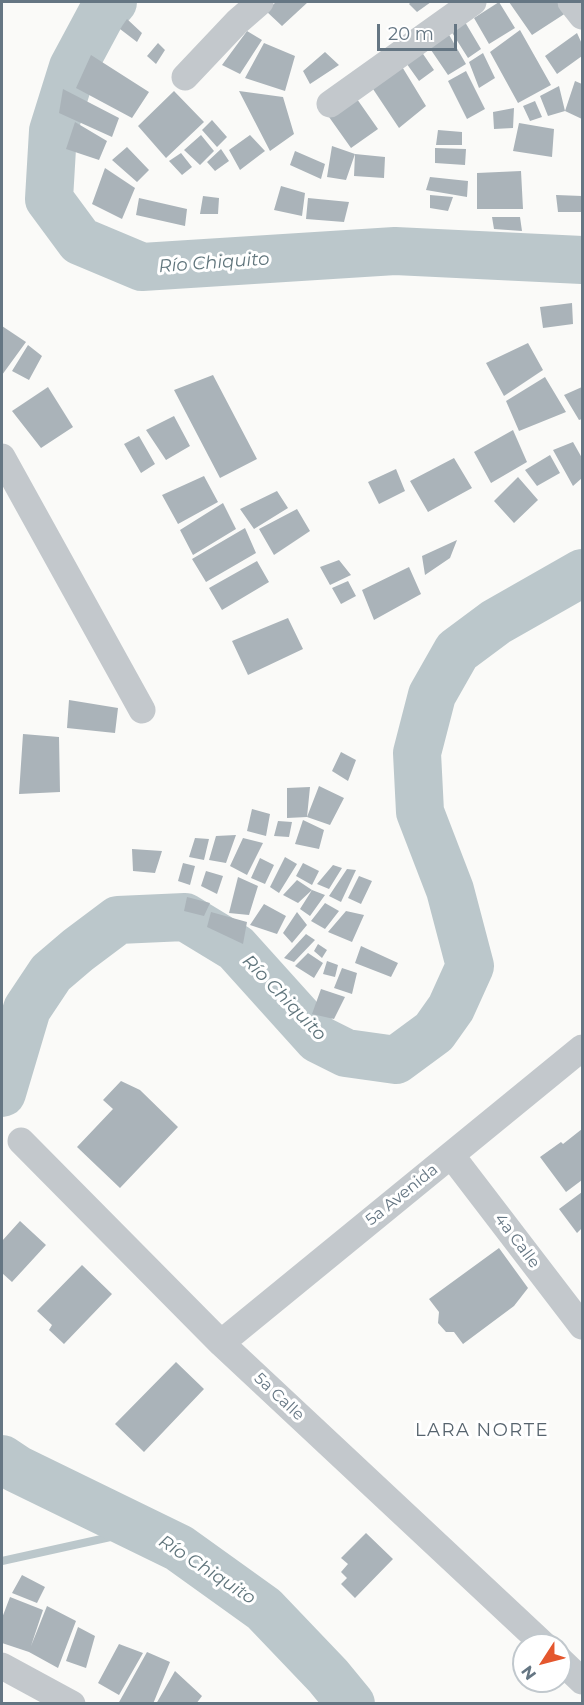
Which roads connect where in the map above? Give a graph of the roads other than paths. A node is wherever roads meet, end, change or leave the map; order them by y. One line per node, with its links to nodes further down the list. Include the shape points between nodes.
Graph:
1 (260, 2): 5 (street)
2 (473, 2): 6 (street)
3 (571, 2): 4 (street)
4 (582, 16)
5 (185, 77)
6 (330, 104)
7 (2, 457): 8 (street)
8 (142, 710)
9 (582, 1048): 11 (street, 5a Avenida)
10 (21, 1141): 13 (street, 5a Calle)
11 (451, 1155): 12 (street, 4a Calle); 13 (street, 5a Avenida)
12 (582, 1326)
13 (221, 1343): 14 (street, 5a Calle)
14 (531, 1633)
15 (2, 1666): 16 (street)
16 (72, 1704)

